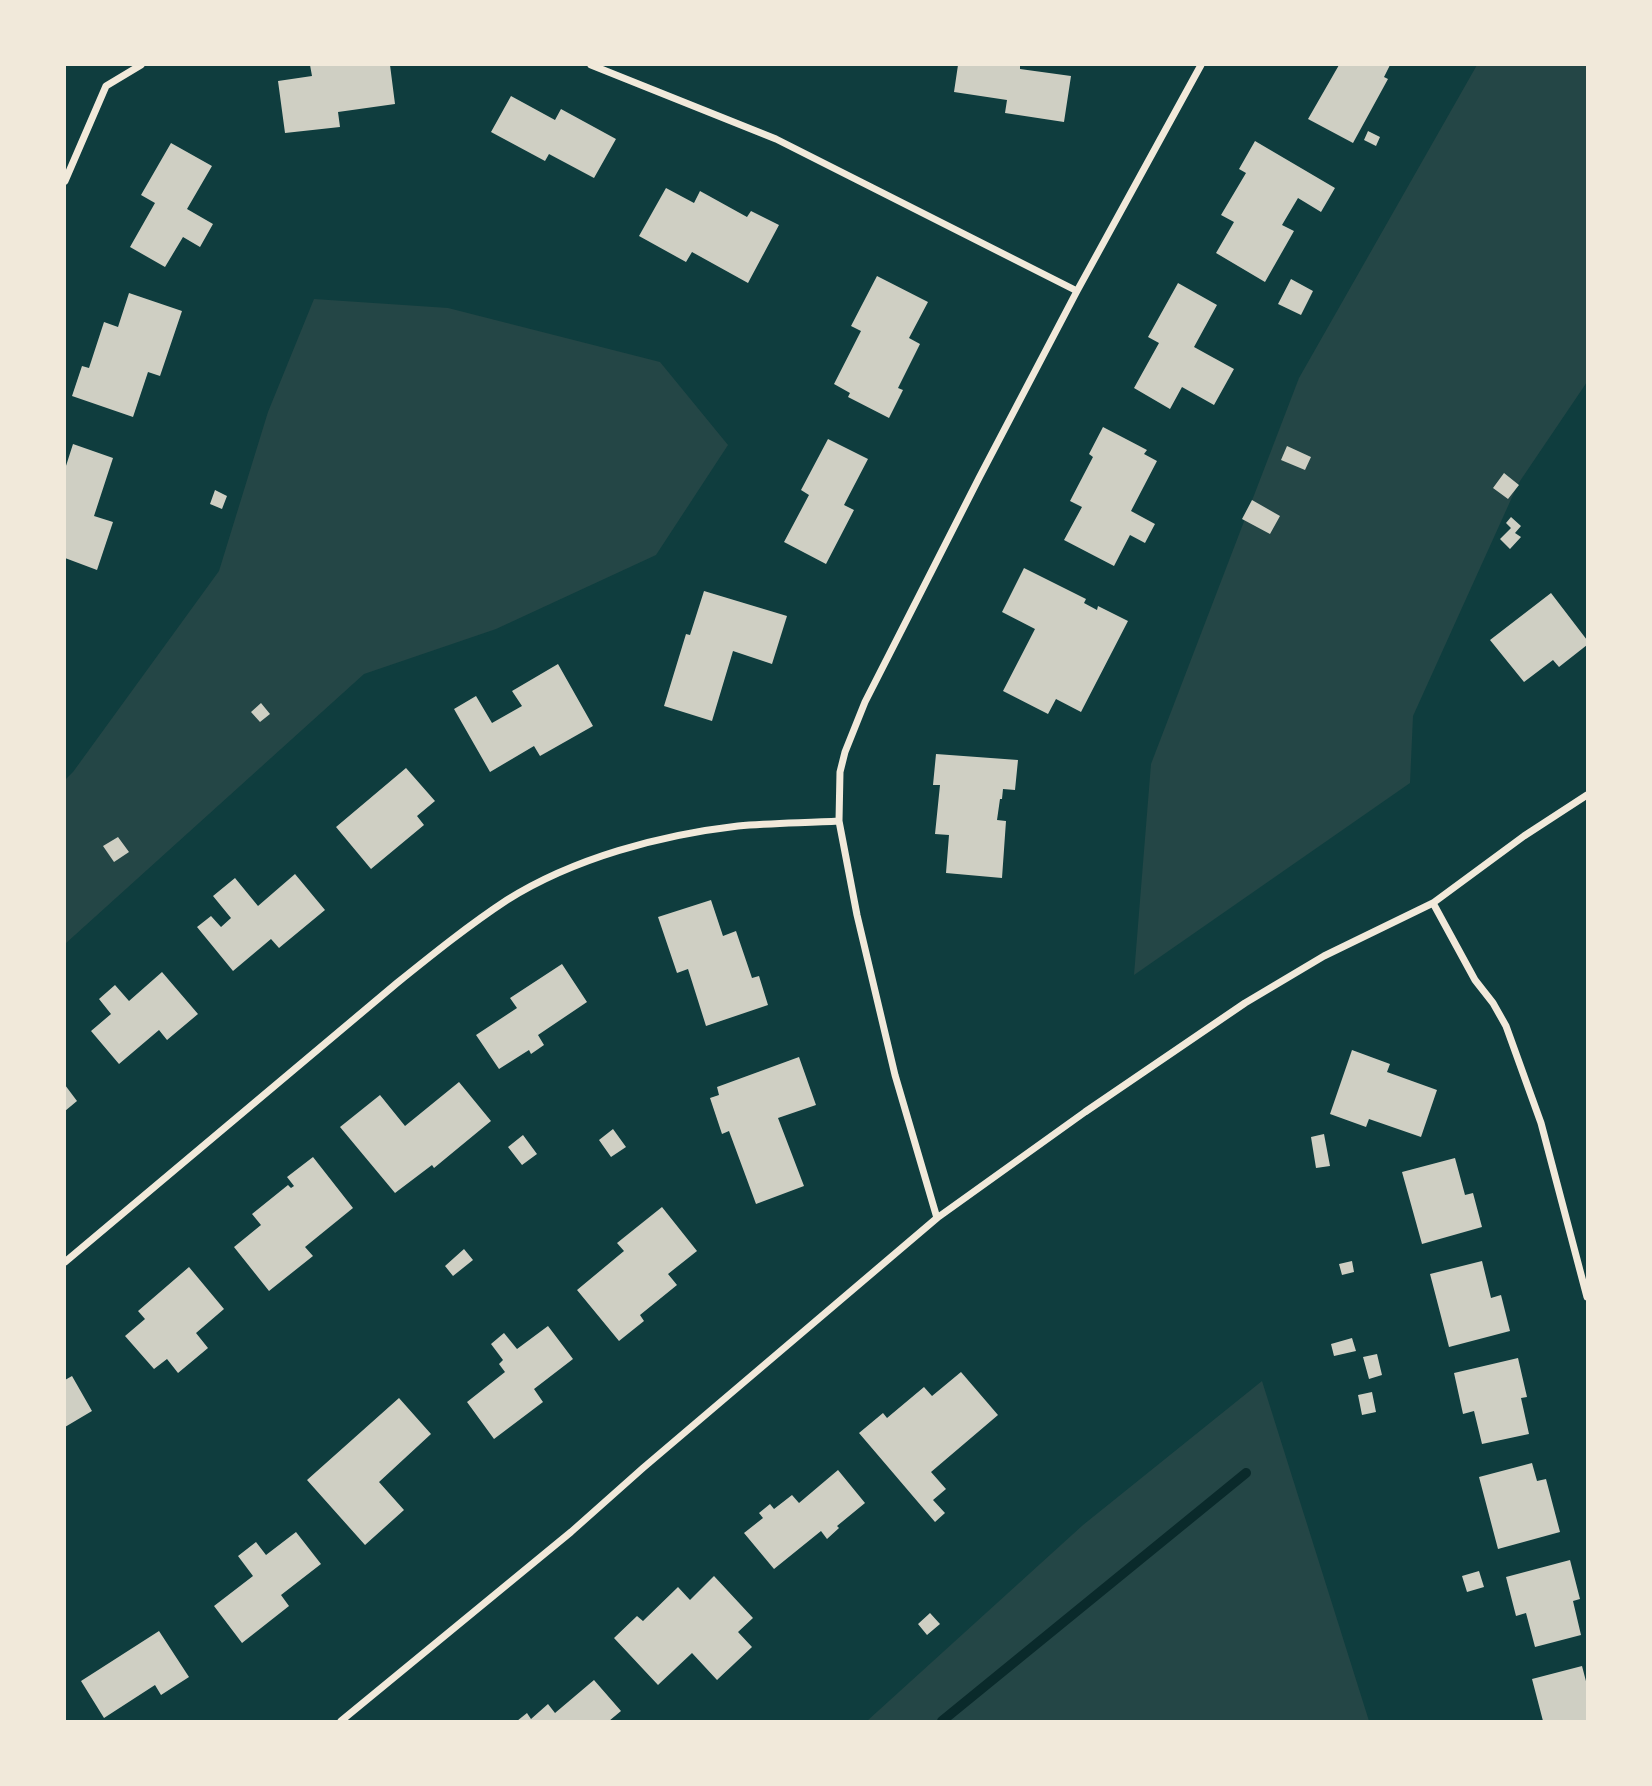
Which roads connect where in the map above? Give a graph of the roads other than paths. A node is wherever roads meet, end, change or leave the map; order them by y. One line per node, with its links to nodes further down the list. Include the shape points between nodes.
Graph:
1 (141, 65): 4 (street, via 106,86)
2 (591, 65): 5 (street, via 776,139)
3 (1201, 65): 5 (street)
4 (65, 181)
5 (1077, 291): 7 (street, via 865,702 840,772)
6 (1587, 795): 8 (street)
7 (839, 821): 9 (street, via 895,1075); 10 (street, via 740,826 669,838 588,862 509,900 407,974)
8 (1433, 903): 9 (street, via 1324,957 1245,1003); 11 (street, via 1506,1026 1541,1124)
9 (937, 1218): 12 (street, via 571,1532)
10 (65, 1262)
11 (1587, 1297)
12 (341, 1721)

